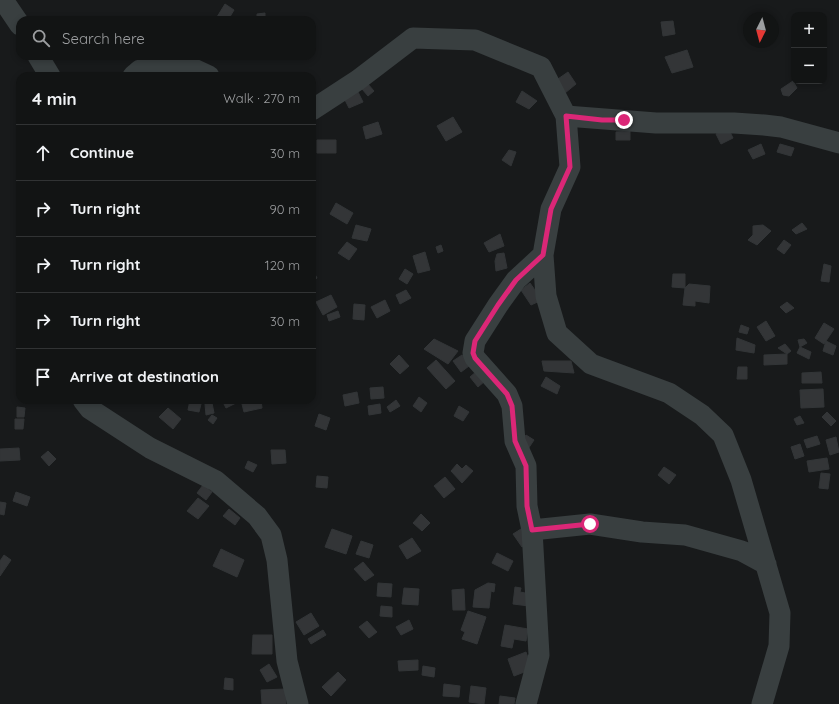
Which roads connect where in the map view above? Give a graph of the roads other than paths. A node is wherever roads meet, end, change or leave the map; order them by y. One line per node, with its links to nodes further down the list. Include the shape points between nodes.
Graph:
1 (3, 0): 2 (street)
2 (16, 19)
3 (40, 60): 4 (street)
4 (48, 72)
5 (138, 72): 6 (street, via 181,63)
6 (200, 72)
7 (316, 107): 8 (street, via 358,80 413,38 475,40 541,67)
8 (566, 116): 9 (street, via 656,123 764,125 781,127); 10 (street, via 570,167 551,209)
9 (839, 143)
10 (543, 255): 12 (street, via 516,280 498,305 475,341 473,353 507,394 512,406 515,441 526,466 527,506); 13 (street, via 546,296 557,333 590,364 669,393 702,415 723,435 741,480)
11 (86, 404): 14 (street, via 150,448 216,481 257,516 271,535 287,661)
12 (532, 530): 13 (street, via 590,524 685,535 742,552); 15 (street, via 539,655)
13 (766, 564): 16 (street, via 780,613 779,646)
14 (298, 704)
15 (526, 704)
16 (762, 704)

